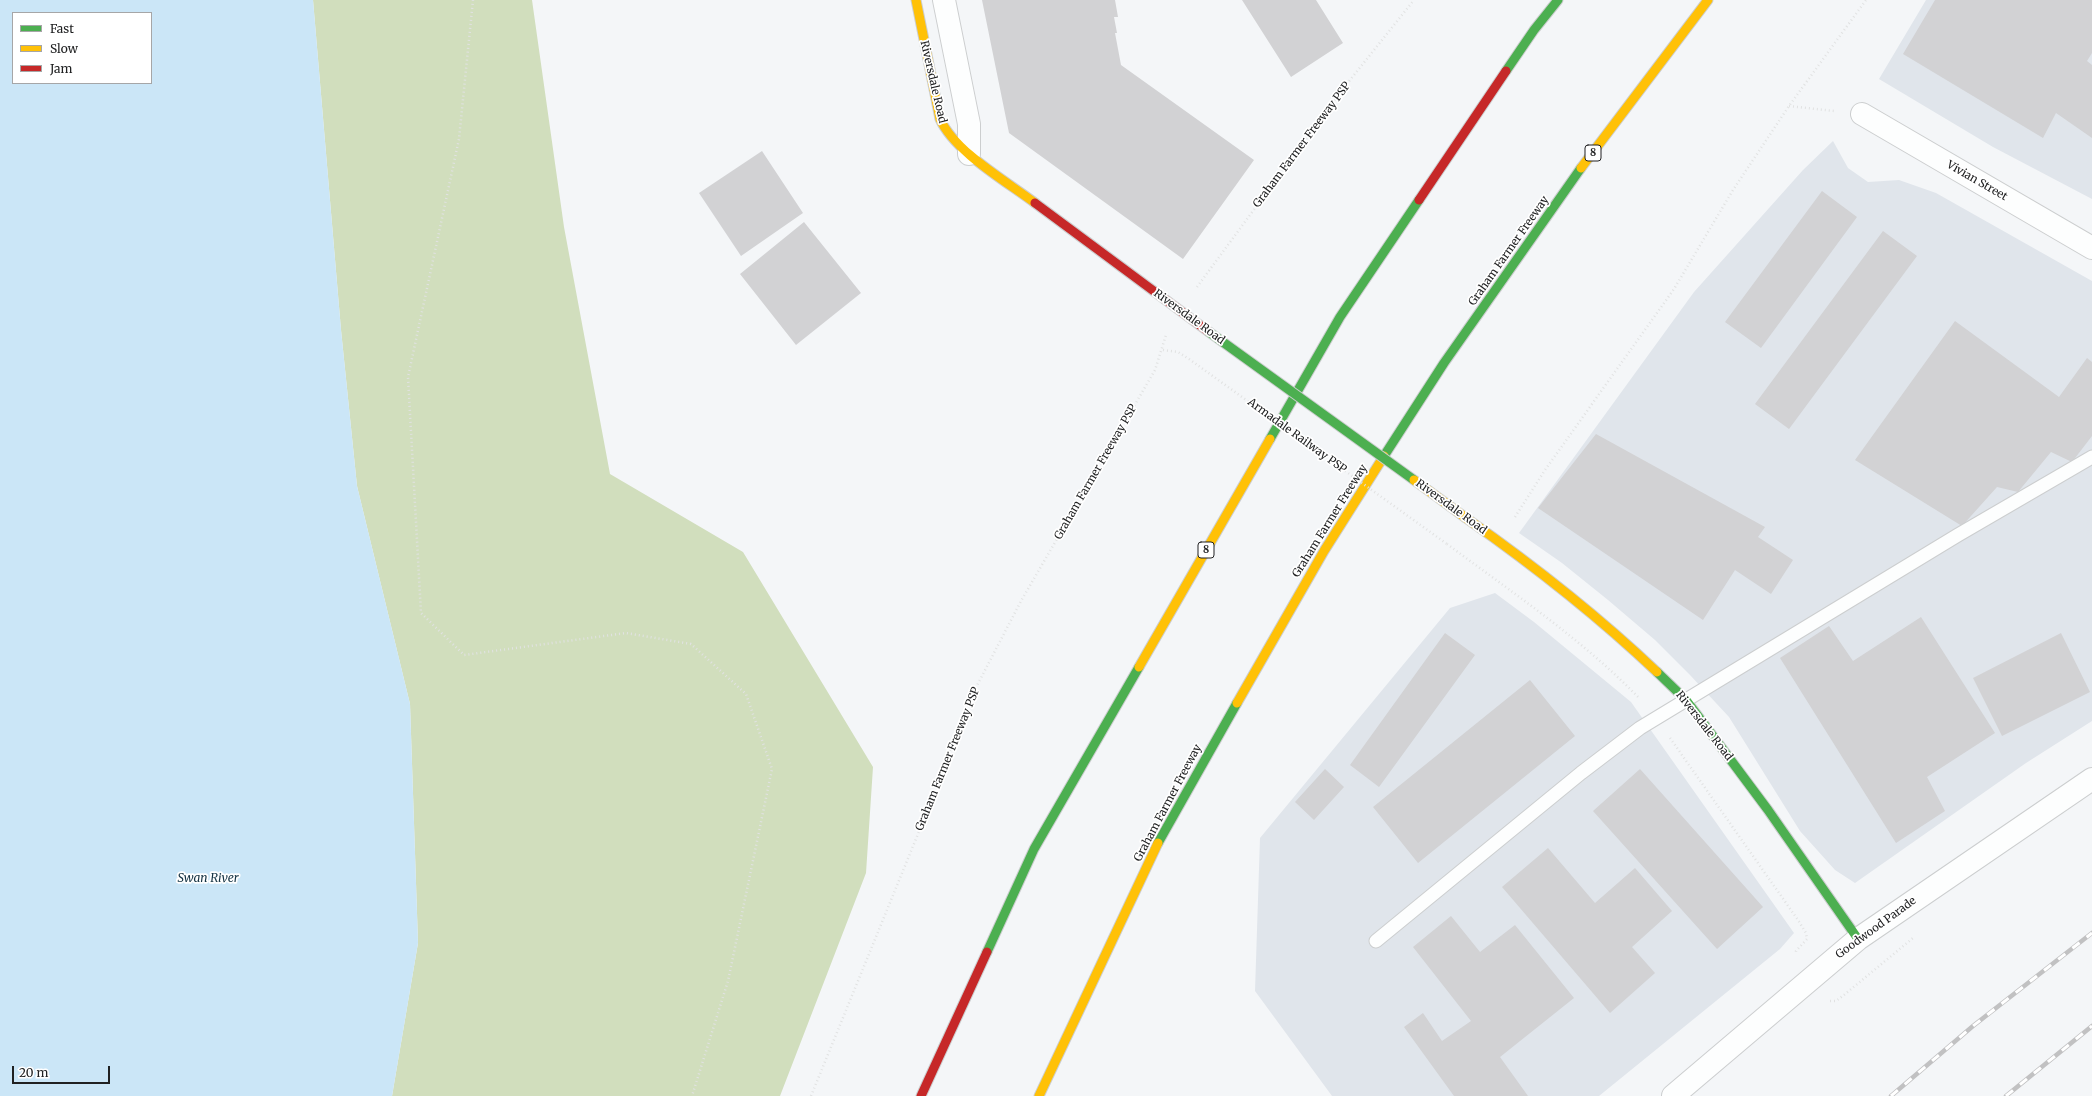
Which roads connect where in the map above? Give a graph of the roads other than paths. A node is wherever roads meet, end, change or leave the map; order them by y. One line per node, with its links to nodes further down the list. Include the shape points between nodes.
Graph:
1 (916, 0): 8 (main road, Riversdale Road, via 940,119 946,132)
2 (944, 0): 8 (street, via 968,124)
3 (1545, 0): 6 (main road)
4 (1558, 0): 6 (main road, 8)
5 (1708, 0): 16 (main road, Graham Farmer Freeway / 8, via 1583,166 1444,363 1324,551 1161,836)
6 (1534, 30): 15 (main road, 8, via 1340,317 1034,849)
7 (1862, 114): 9 (street, Vivian Street)
8 (969, 154): 11 (main road, Riversdale Road, bridge, via 1498,541 1620,637)
9 (2092, 248)
10 (2092, 457): 11 (lane)
11 (1686, 700): 13 (main road, Riversdale Road, via 1768,810); 14 (lane, via 1640,728 1581,773)
12 (2092, 778): 13 (street, Goodwood Parade)
13 (1858, 939): 17 (street, Goodwood Parade)
14 (1376, 942)
15 (921, 1096)
16 (1039, 1096)
17 (1673, 1096)

